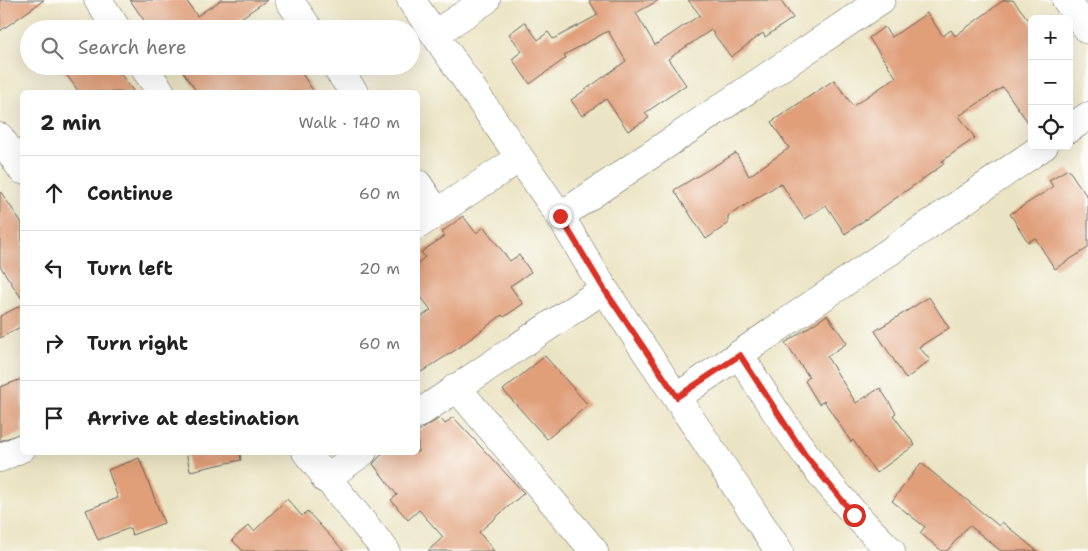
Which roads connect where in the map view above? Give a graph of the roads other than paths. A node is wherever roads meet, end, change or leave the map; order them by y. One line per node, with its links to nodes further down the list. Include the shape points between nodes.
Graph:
1 (98, 0): 7 (street)
2 (289, 0): 8 (street)
3 (411, 0): 10 (street)
4 (486, 0): 10 (street)
5 (880, 0): 22 (street)
6 (1066, 0): 9 (street)
7 (111, 20)
8 (303, 20)
9 (1088, 30)
10 (435, 34): 19 (street)
11 (149, 75): 13 (street)
12 (342, 75): 14 (street)
13 (160, 90)
14 (353, 90)
15 (1088, 116): 16 (street)
16 (1073, 126)
17 (0, 137): 20 (street)
18 (1038, 150): 25 (street)
19 (520, 158): 22 (street); 23 (street)
20 (20, 167)
21 (420, 192): 23 (street)
22 (560, 216): 24 (street)
23 (427, 218)
24 (604, 289): 26 (street); 27 (street)
25 (740, 355): 27 (street); 37 (street, via 805,455 854,515)
26 (456, 387): 28 (street); 35 (street)
27 (677, 397): 36 (street)
28 (420, 413)
29 (20, 449): 32 (street)
30 (308, 455): 33 (street)
31 (359, 455): 33 (street)
32 (0, 458)
33 (325, 479): 34 (street)
34 (386, 551)
35 (594, 551)
36 (780, 551)
37 (891, 551)

